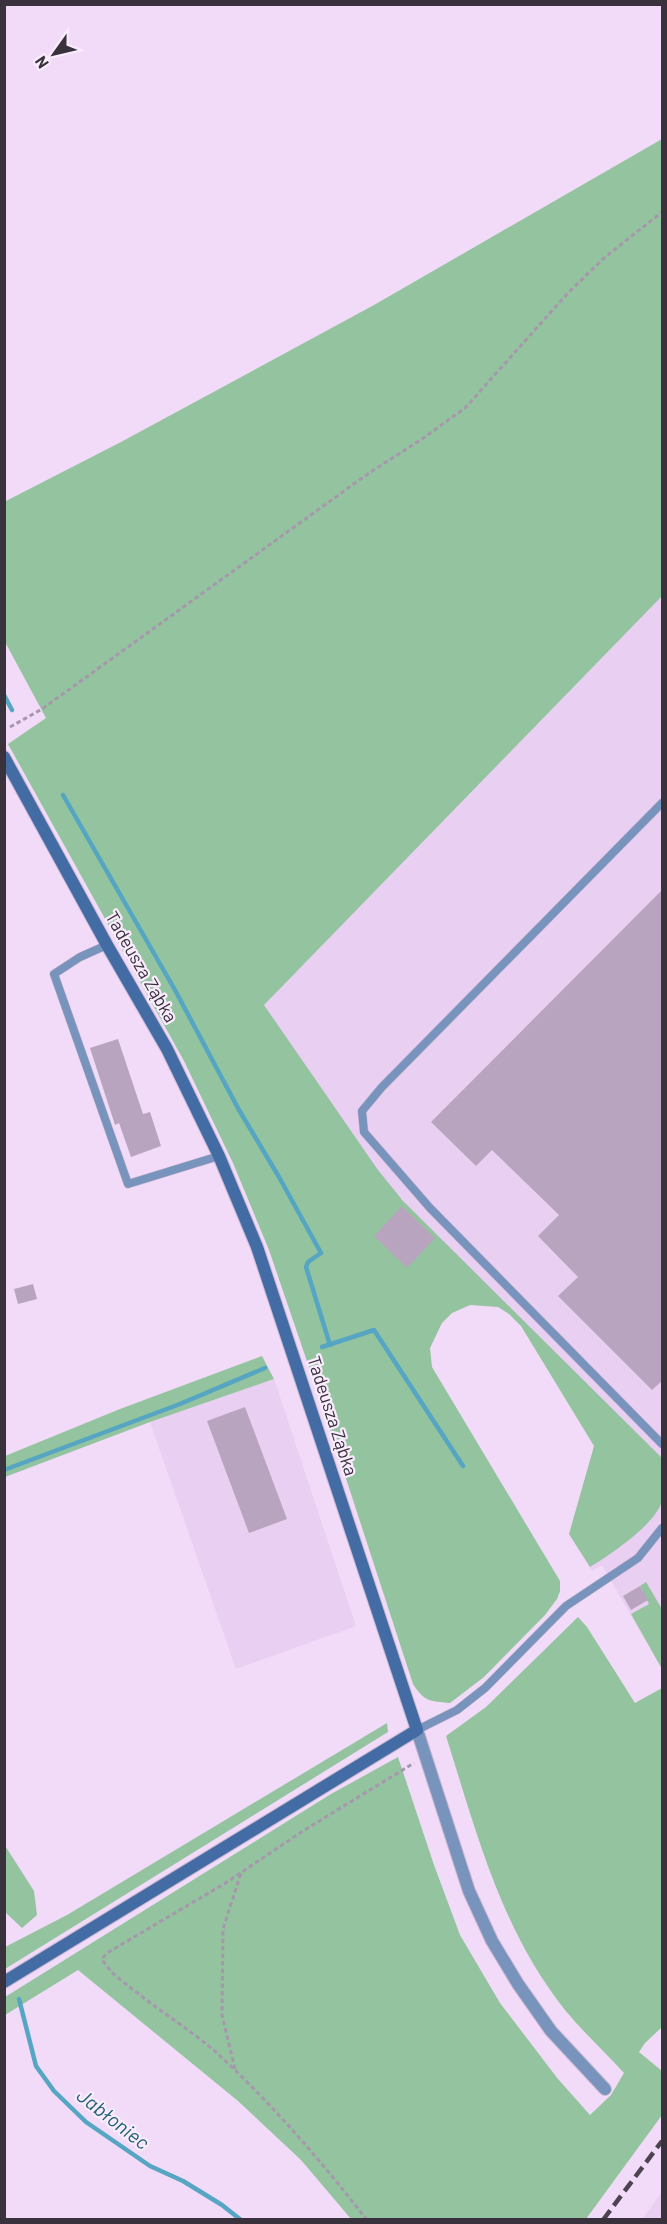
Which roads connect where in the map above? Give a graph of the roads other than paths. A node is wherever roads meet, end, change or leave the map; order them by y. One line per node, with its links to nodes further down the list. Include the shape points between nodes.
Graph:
1 (4, 757): 3 (street, Tadeusza Ząbka)
2 (663, 802): 5 (lane, via 362,1111 364,1132 430,1208)
3 (107, 945): 4 (street, Tadeusza Ząbka, via 167,1049); 4 (lane, via 54,974 128,1184)
4 (219, 1156): 7 (street, Tadeusza Ząbka, via 257,1247)
5 (663, 1444)
6 (663, 1528): 7 (lane, via 638,1558 566,1606 485,1688 457,1710)
7 (417, 1730): 8 (street); 9 (street, Tadeusza Ząbka, via 470,1891 492,1941 551,2031)
8 (4, 1982)
9 (605, 2089)

